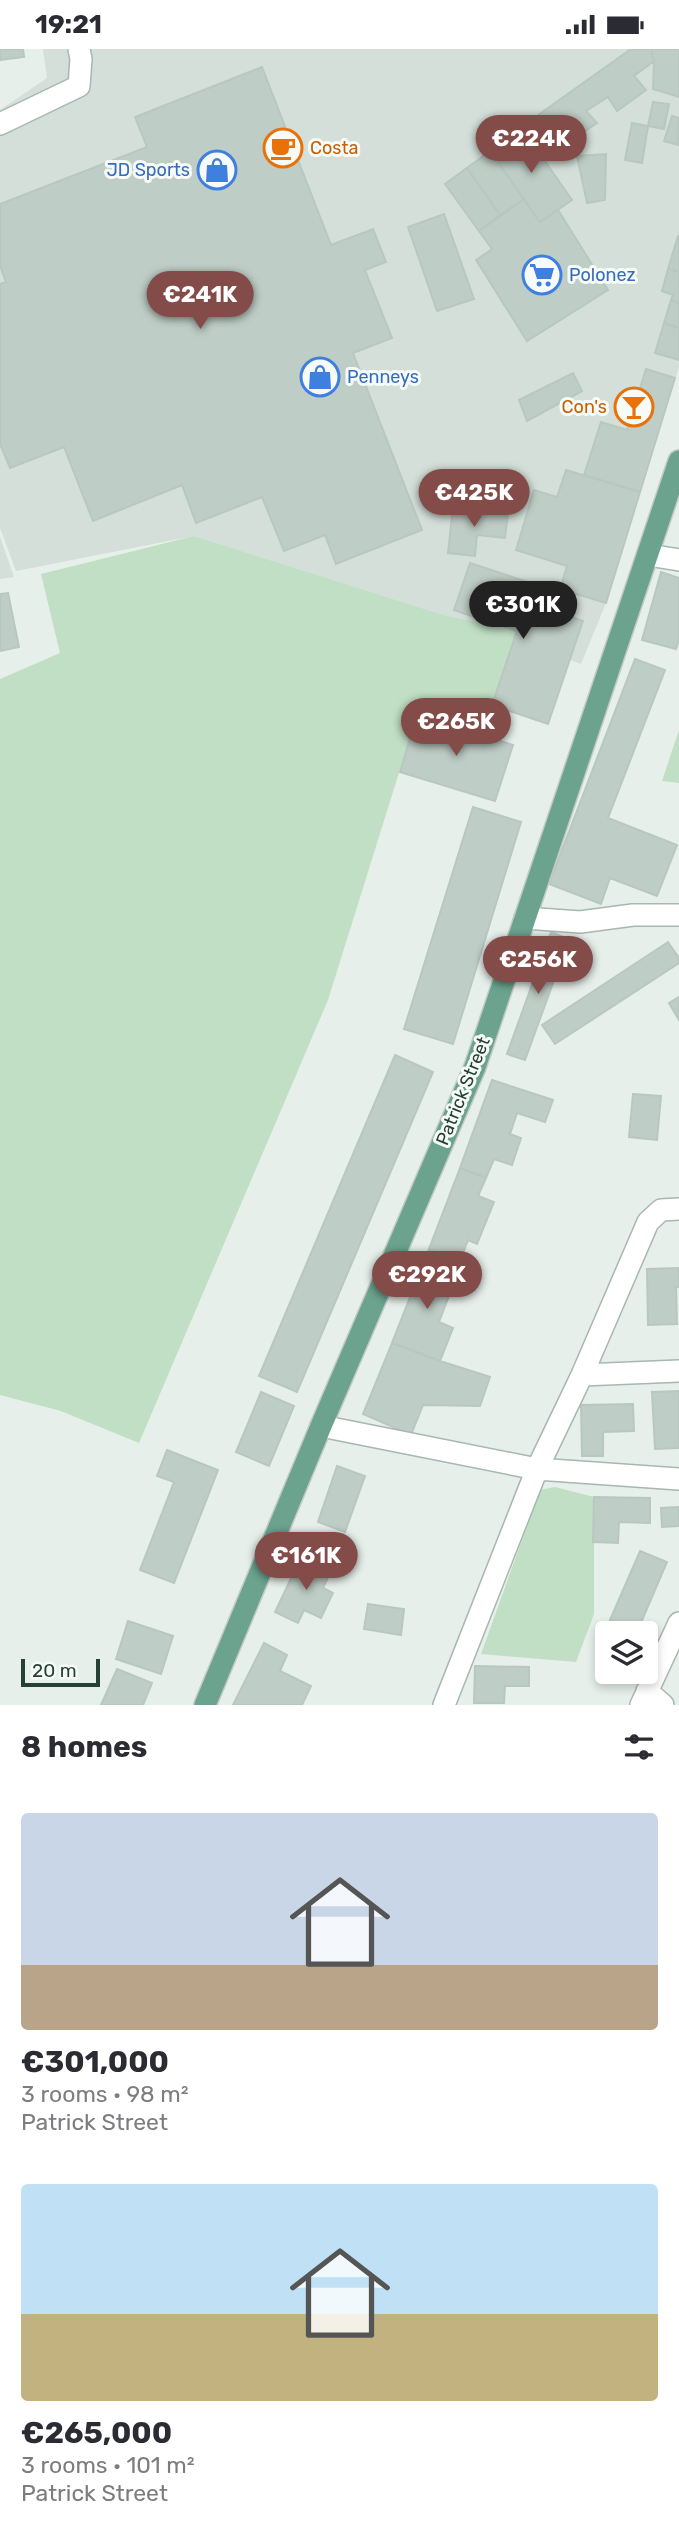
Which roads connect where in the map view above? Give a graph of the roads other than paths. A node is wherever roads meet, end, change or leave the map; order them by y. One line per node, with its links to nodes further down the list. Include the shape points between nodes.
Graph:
1 (79, 49): 2 (street, via 79,86)
2 (0, 124)
3 (679, 461): 4 (main road, Patrick Street)
4 (648, 555): 5 (street); 7 (main road, Patrick Street)
5 (679, 560)
6 (679, 915): 7 (street, via 580,922)
7 (525, 918): 11 (main road, Patrick Street, via 475,1067)
8 (679, 1209): 10 (street, via 662,1210 648,1223)
9 (679, 1371): 10 (street)
10 (582, 1375): 12 (street)
11 (321, 1426): 12 (street); 16 (main road, Patrick Street)
12 (537, 1469): 13 (street); 17 (street)
13 (679, 1479)
14 (679, 1623): 15 (street)
15 (650, 1700)
16 (205, 1705)
17 (444, 1705)

